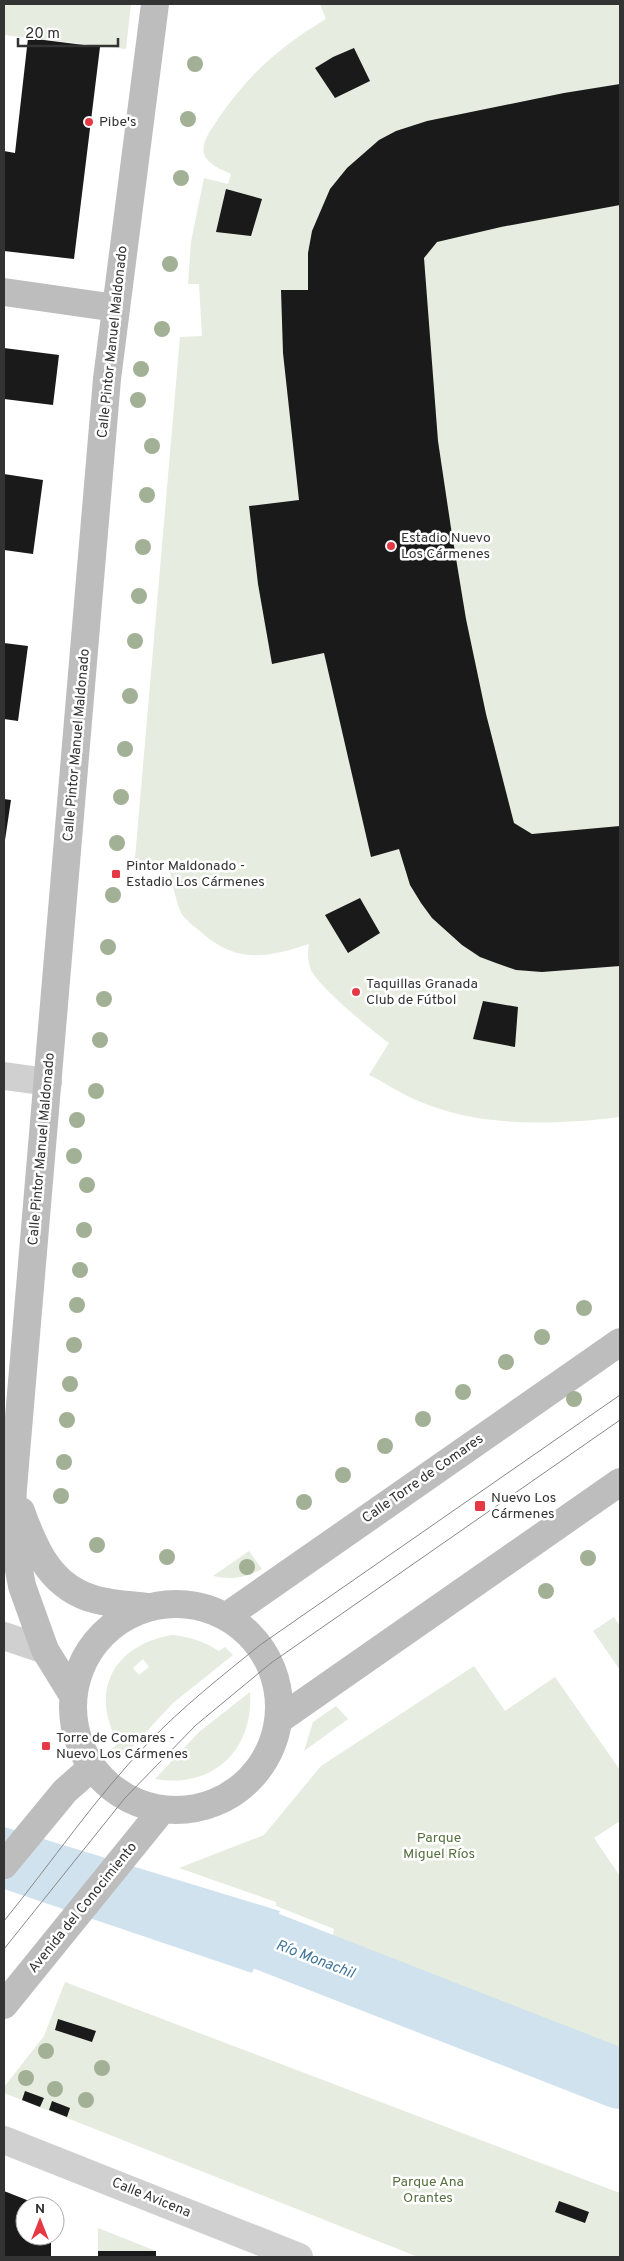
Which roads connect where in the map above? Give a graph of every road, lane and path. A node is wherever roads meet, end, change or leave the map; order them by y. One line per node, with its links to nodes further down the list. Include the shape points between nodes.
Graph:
1 (155, 4): 3 (main road, Calle Pintor Manuel Maldonado)
2 (4, 292): 3 (main road)
3 (116, 308): 5 (main road, Calle Pintor Manuel Maldonado)
4 (4, 1076): 5 (street)
5 (48, 1082): 8 (main road, Calle Pintor Manuel Maldonado)
6 (620, 1342): 10 (main road, Calle Torre de Comares)
7 (620, 1482): 14 (main road)
8 (13, 1488): 9 (main road, Calle Pintor Manuel Maldonado, via 33,1544 48,1570 71,1589 96,1600); 12 (main road, Calle Pintor Manuel Maldonado, via 11,1527 16,1556 22,1586)
9 (147, 1607): 10 (main road, via 188,1603); 13 (main road, via 111,1626 85,1656)
10 (227, 1616): 14 (main road, via 250,1634 271,1663 279,1690)
11 (4, 1636): 12 (street)
12 (45, 1650): 13 (main road, Calle Pintor Manuel Maldonado)
13 (72, 1694): 15 (main road, via 75,1733)
14 (280, 1719): 16 (main road, via 267,1758 240,1790 216,1803 189,1810)
15 (91, 1768): 16 (main road, via 125,1798); 17 (main road, via 65,1792)
16 (162, 1810): 18 (main road, Avenida del Conocimiento)
17 (4, 1865)
18 (4, 2005)
19 (4, 2140): 20 (street, Calle Avicena)
20 (299, 2257)

